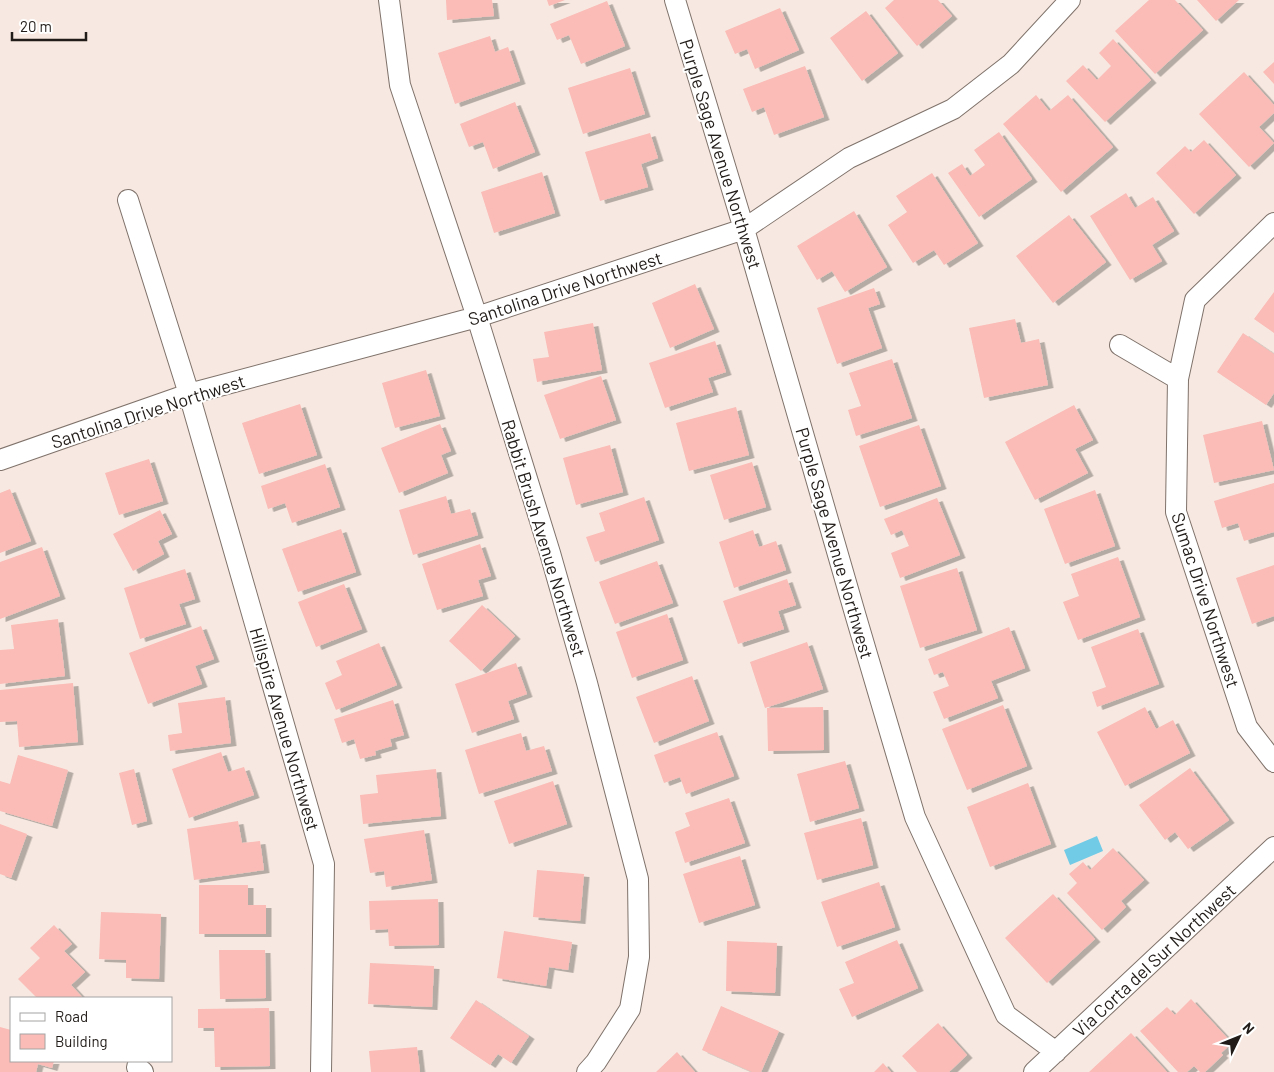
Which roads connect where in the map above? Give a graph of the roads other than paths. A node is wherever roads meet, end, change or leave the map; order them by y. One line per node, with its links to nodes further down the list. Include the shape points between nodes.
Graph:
1 (389, 0): 7 (street, Rabbit Brush Avenue Northwest, via 400,85)
2 (675, 0): 6 (street, Purple Sage Avenue Northwest)
3 (1070, 0): 6 (street, Santolina Drive Northwest, via 1010,64 953,108 849,158)
4 (128, 200): 10 (street, Hillspire Avenue Northwest)
5 (1274, 223): 9 (street, Sumac Drive Northwest, via 1195,300)
6 (744, 228): 7 (street, Santolina Drive Northwest); 14 (street, Purple Sage Avenue Northwest, via 916,818 1006,1015)
7 (477, 317): 10 (street, Santolina Drive Northwest); 16 (street, Rabbit Brush Avenue Northwest, via 582,664 638,879 639,957 630,1009)
8 (1120, 345): 9 (street)
9 (1178, 379): 12 (street, Sumac Drive Northwest, via 1176,512 1246,727)
10 (189, 394): 11 (street, Santolina Drive Northwest); 15 (street, Hillspire Avenue Northwest, via 324,864)
11 (0, 460)
12 (1274, 762)
13 (1274, 847): 14 (street, Via Corta del Sur Northwest)
14 (1056, 1052): 17 (street, Via Corta del Sur Northwest)
15 (321, 1072)
16 (587, 1072)
17 (1034, 1072)

